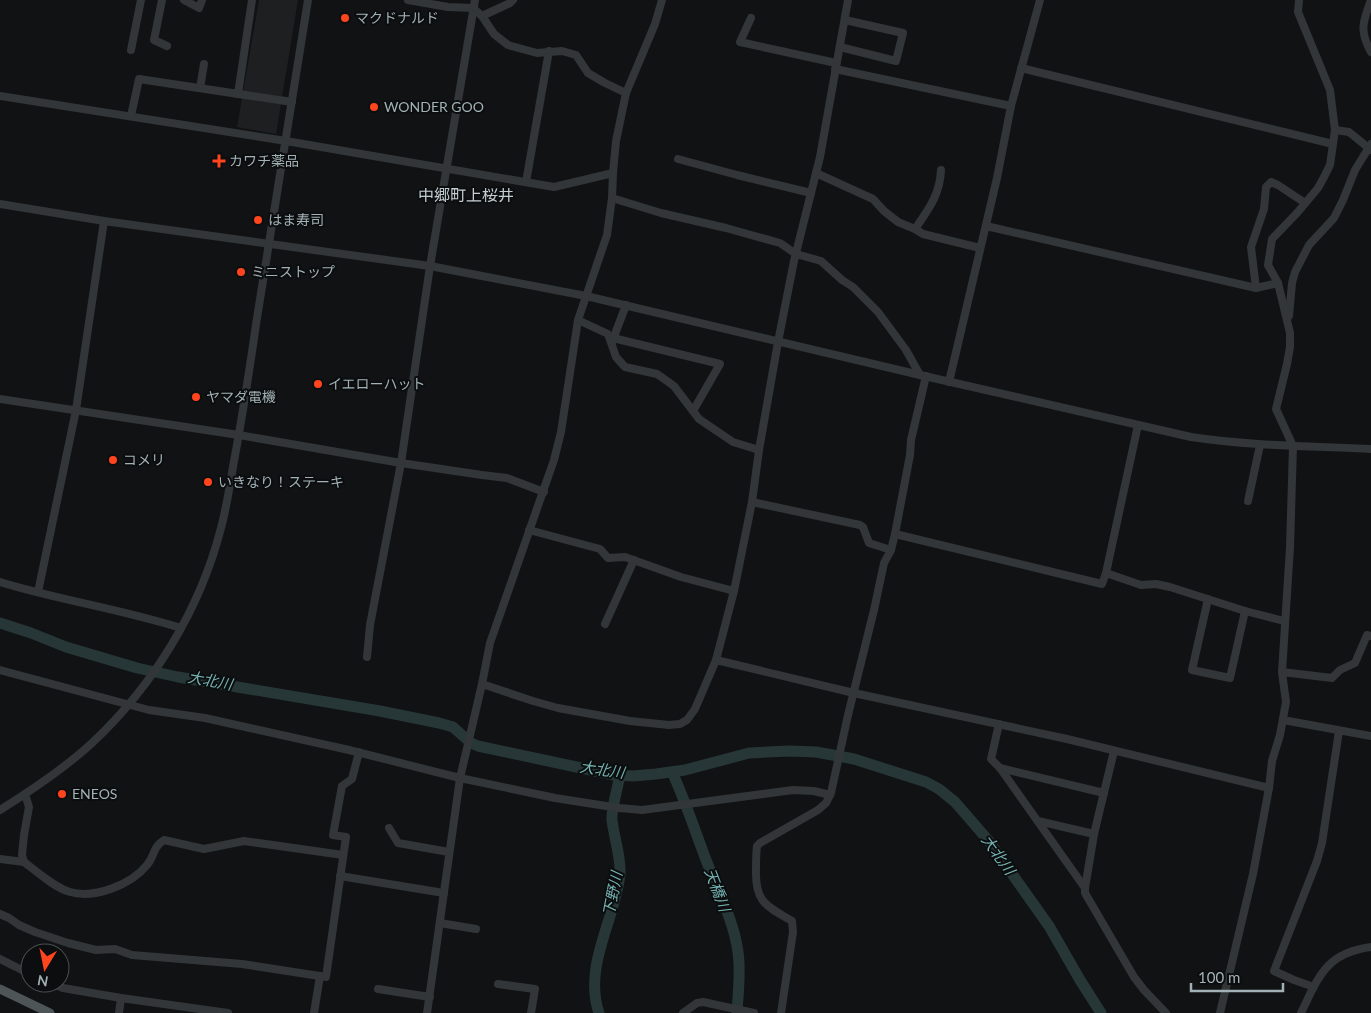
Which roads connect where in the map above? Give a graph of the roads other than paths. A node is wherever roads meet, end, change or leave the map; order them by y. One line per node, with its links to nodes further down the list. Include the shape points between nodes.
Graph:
1 (141, 0): 20 (street)
2 (162, 0): 18 (street, via 154,40)
3 (184, 0): 4 (street, via 199,8)
4 (202, 0)
5 (252, 0): 28 (street)
6 (308, 0): 30 (street)
7 (408, 0): 14 (street, via 448,7)
8 (513, 0): 15 (street)
9 (662, 0): 27 (street)
10 (848, 0): 17 (street)
11 (1040, 0): 25 (street)
12 (1299, 0): 33 (street, via 1298,12 1330,90)
13 (1371, 0): 22 (street, via 1363,23 1363,34)
14 (474, 4): 15 (street); 38 (street)
15 (482, 16): 21 (street, via 494,34 508,45 537,53)
16 (751, 18): 24 (street, via 740,42)
17 (845, 20): 19 (street); 19 (street, via 902,33 896,61)
18 (167, 46)
19 (840, 47): 24 (street)
20 (131, 50)
21 (549, 51): 27 (street, via 576,55 588,73); 42 (street)
22 (1371, 52)
23 (204, 64): 26 (street)
24 (836, 66): 31 (street); 41 (street)
25 (1021, 68): 31 (street); 35 (street)
26 (200, 88): 28 (street); 32 (street, via 139,79)
27 (626, 93): 40 (street)
28 (238, 94): 30 (street)
29 (0, 96): 32 (street)
30 (292, 102): 34 (street)
31 (1011, 106): 48 (street)
32 (131, 116): 34 (street)
33 (1335, 130): 35 (street); 36 (street, via 1349,132)
34 (286, 141): 38 (street); 50 (street)
35 (1333, 144): 45 (street, via 1330,164)
36 (1370, 148): 59 (street, via 1355,170 1334,218 1309,245 1295,272)
37 (678, 159): 43 (street)
38 (446, 169): 42 (street); 53 (street)
39 (941, 170): 49 (street, via 934,202)
40 (612, 173): 42 (street, via 554,187); 44 (street)
41 (816, 173): 43 (street); 49 (street, via 873,199 898,222)
42 (526, 182)
43 (811, 193): 52 (street)
44 (612, 198): 52 (street, via 780,243); 56 (street, via 607,235)
45 (1306, 203): 54 (street, via 1272,239 1268,265); 55 (street, via 1271,182 1266,188 1264,209 1251,246)
46 (0, 204): 47 (street)
47 (104, 221): 50 (street); 65 (street)
48 (986, 226): 51 (street); 55 (street)
49 (916, 229): 51 (street, via 923,234)
50 (269, 245): 53 (street); 68 (street)
51 (980, 248): 63 (street)
52 (796, 254): 61 (street); 62 (street, via 821,261 853,287 878,312)
53 (430, 266): 56 (street); 73 (street)
54 (1278, 283): 55 (street); 59 (street)
55 (1256, 288)
56 (586, 296): 57 (street); 58 (street)
57 (626, 305): 60 (street); 61 (street)
58 (578, 320): 60 (street, via 608,334); 74 (street, via 561,432)
59 (1288, 323): 70 (street, via 1290,346 1276,409)
60 (612, 341): 66 (street, via 616,357 625,367 656,374 674,386); 66 (street, via 720,364)
61 (778, 342): 62 (street); 72 (street)
62 (923, 376): 63 (street); 78 (street)
63 (950, 382): 67 (street)
64 (0, 398): 65 (street)
65 (76, 410): 68 (street); 84 (street)
66 (693, 411): 72 (street, via 698,419 733,442)
67 (1138, 425): 69 (street, via 1191,437); 81 (street)
68 (239, 435): 73 (street); 89 (street, via 221,529 203,580)
69 (1260, 445): 70 (street); 75 (street)
70 (1293, 446): 71 (street); 87 (street)
71 (1371, 449)
72 (758, 450): 76 (street)
73 (401, 463): 74 (street, via 507,478); 91 (street, via 370,625)
74 (544, 492): 77 (street)
75 (1248, 501)
76 (752, 502): 79 (street, via 860,525 869,543); 83 (street)
77 (530, 530): 80 (street, via 600,549 608,558); 95 (street, via 490,643)
78 (895, 534): 79 (street); 81 (street, via 1102,584)
79 (891, 550): 96 (street, via 884,563)
80 (634, 560): 83 (street); 88 (street)
81 (1106, 573): 85 (street, via 1141,585 1156,584)
82 (0, 582): 84 (street)
83 (734, 591): 92 (street)
84 (38, 592): 89 (street, via 155,620)
85 (1208, 599): 86 (street); 86 (street, via 1192,670 1230,678)
86 (1245, 611): 87 (street)
87 (1284, 621): 94 (street)
88 (605, 624)
89 (180, 630): 97 (street)
90 (1371, 636): 94 (street, via 1367,635 1355,663 1332,678)
91 (367, 657)
92 (716, 660): 95 (street, via 696,709 680,724 630,721 558,708); 96 (street)
93 (0, 670): 97 (street)
94 (1282, 672): 98 (street, via 1286,702)
95 (480, 687): 105 (street)
96 (854, 693): 99 (street); 109 (street)
97 (130, 703): 103 (street, via 149,710 205,718); 108 (street, via 92,743)
98 (1283, 720): 100 (street); 106 (street, via 1272,760)
99 (999, 724): 102 (street); 104 (street, via 991,759)
100 (1339, 731): 101 (street); 129 (street, via 1322,843 1274,971)
101 (1371, 736)
102 (1114, 751): 106 (street); 107 (street)
103 (359, 752): 105 (street); 115 (street, via 352,779 342,786 333,834 346,837)
104 (1000, 768): 107 (street); 111 (street)
105 (460, 776): 109 (street, via 555,798 642,810 793,790); 114 (street)
106 (1269, 788): 145 (street, via 1253,874)
107 (1104, 793): 113 (street)
108 (25, 794): 110 (street); 117 (street, via 29,807 22,855)
109 (831, 794): 143 (street, via 818,810 757,846 755,884 758,896 772,910 792,920)
110 (0, 810)
111 (1038, 822): 113 (street); 119 (street)
112 (389, 828): 114 (street, via 398,843)
113 (1094, 834): 119 (street)
114 (449, 852): 120 (street)
115 (343, 855): 117 (street, via 244,841 204,849 164,840 158,844 147,865 132,879 89,894 69,892); 118 (street)
116 (0, 859): 117 (street)
117 (24, 862)
118 (340, 876): 120 (street); 127 (street, via 326,977)
119 (1084, 888): 144 (street, via 1134,977)
120 (444, 893): 122 (street)
121 (0, 914): 127 (street, via 35,932 96,950 114,949 132,955 242,964)
122 (440, 924): 123 (street); 134 (street)
123 (476, 930)
124 (1371, 947): 129 (street, via 1357,949 1330,962)
125 (0, 959): 126 (street)
126 (20, 969)
127 (320, 976): 138 (street)
128 (498, 984): 140 (street, via 535,989)
129 (1314, 987): 146 (street)
130 (0, 989): 135 (main road)
131 (70, 989): 133 (street)
132 (378, 989): 134 (street)
133 (121, 998): 136 (street); 137 (street)
134 (430, 998): 139 (street)
135 (50, 1013)
136 (119, 1013)
137 (228, 1013)
138 (314, 1013)
139 (427, 1013)
140 (531, 1013)
141 (683, 1013): 142 (street, via 703,1002)
142 (754, 1013)
143 (781, 1013)
144 (1166, 1013)
145 (1220, 1013)
146 (1301, 1013)

